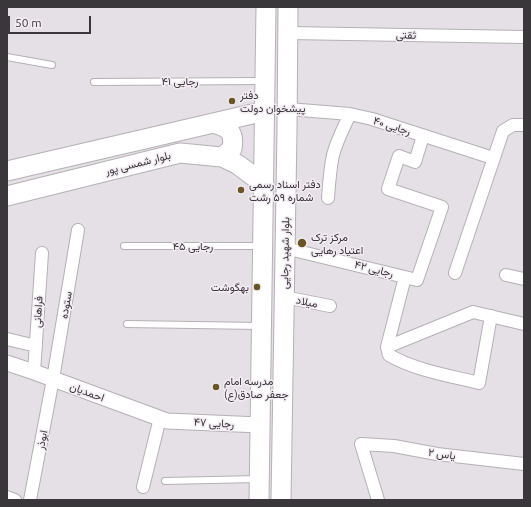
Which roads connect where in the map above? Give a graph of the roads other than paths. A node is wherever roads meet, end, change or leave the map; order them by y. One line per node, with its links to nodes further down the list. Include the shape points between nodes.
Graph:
1 (266, 7): 7 (main road, بلوار شهید رجایی)
2 (288, 7): 3 (main road, بلوار شهید رجایی)
3 (289, 33): 4 (street, ثقتی); 9 (main road, بلوار شهید رجایی)
4 (524, 37)
5 (7, 57): 6 (lane)
6 (52, 66)
7 (265, 81): 8 (lane, رجایی ۴۱); 10 (main road, بلوار شهید رجایی)
8 (94, 82)
9 (288, 109): 11 (street, رجایی ۴۰); 24 (main road, بلوار شهید رجایی)
10 (265, 111): 12 (main road, بلوار شمسی پور); 18 (main road, بلوار شهید رجایی)
11 (350, 114): 14 (street, رجایی ۴۰); 20 (street, via 333,155)
12 (213, 123): 15 (main road, via 224,126 231,132 234,142 232,148); 17 (main road, بلوار شمسی پور)
13 (524, 125): 16 (street, via 513,125 503,131)
14 (423, 136): 16 (street, رجایی ۴۰); 28 (street, رجایی ۴۲, via 415,162 399,156 388,189 442,207 417,280)
15 (222, 157): 18 (main road, بلوار شمسی پور, via 237,164); 19 (main road, بلوار شمسی پور, via 180,153)
16 (493, 158): 26 (street)
17 (10, 169)
18 (264, 184): 23 (main road, بلوار شهید رجایی)
19 (7, 196)
20 (328, 198)
21 (78, 230): 41 (street, ستوده)
22 (124, 246): 23 (lane, رجایی ۴۵)
23 (263, 246): 35 (main road, بلوار شهید رجایی)
24 (285, 248): 28 (street, رجایی ۴۲); 30 (main road, بلوار شهید رجایی)
25 (42, 253): 37 (street, فراهانی)
26 (455, 273)
27 (506, 275): 29 (street)
28 (405, 277): 38 (street)
29 (524, 279)
30 (284, 297): 31 (street, میلاد); 52 (main road, بلوار شهید رجایی)
31 (330, 306)
32 (491, 316): 34 (street); 38 (street, via 473,312); 38 (street, via 479,383 413,366 390,355)
33 (127, 324): 35 (lane)
34 (524, 324)
35 (262, 326): 43 (main road, بلوار شهید رجایی)
36 (7, 340): 37 (street)
37 (36, 346): 40 (street, فراهانی)
38 (387, 347)
39 (7, 363): 40 (street, احمدیان)
40 (34, 372): 41 (street, احمدیان)
41 (53, 379): 42 (street, احمدیان); 50 (street, ابوذر)
42 (163, 420): 43 (street, رجایی ۴۷); 47 (street)
43 (260, 425): 45 (main road, بلوار شهید رجایی)
44 (524, 464): 53 (street, یاس ۲, via 437,454 394,446 361,444)
45 (259, 479): 46 (lane); 51 (main road, بلوار شهید رجایی)
46 (166, 481)
47 (143, 487)
48 (7, 497): 49 (street)
49 (15, 500)
50 (30, 500)
51 (259, 500)
52 (280, 500)
53 (378, 500)

